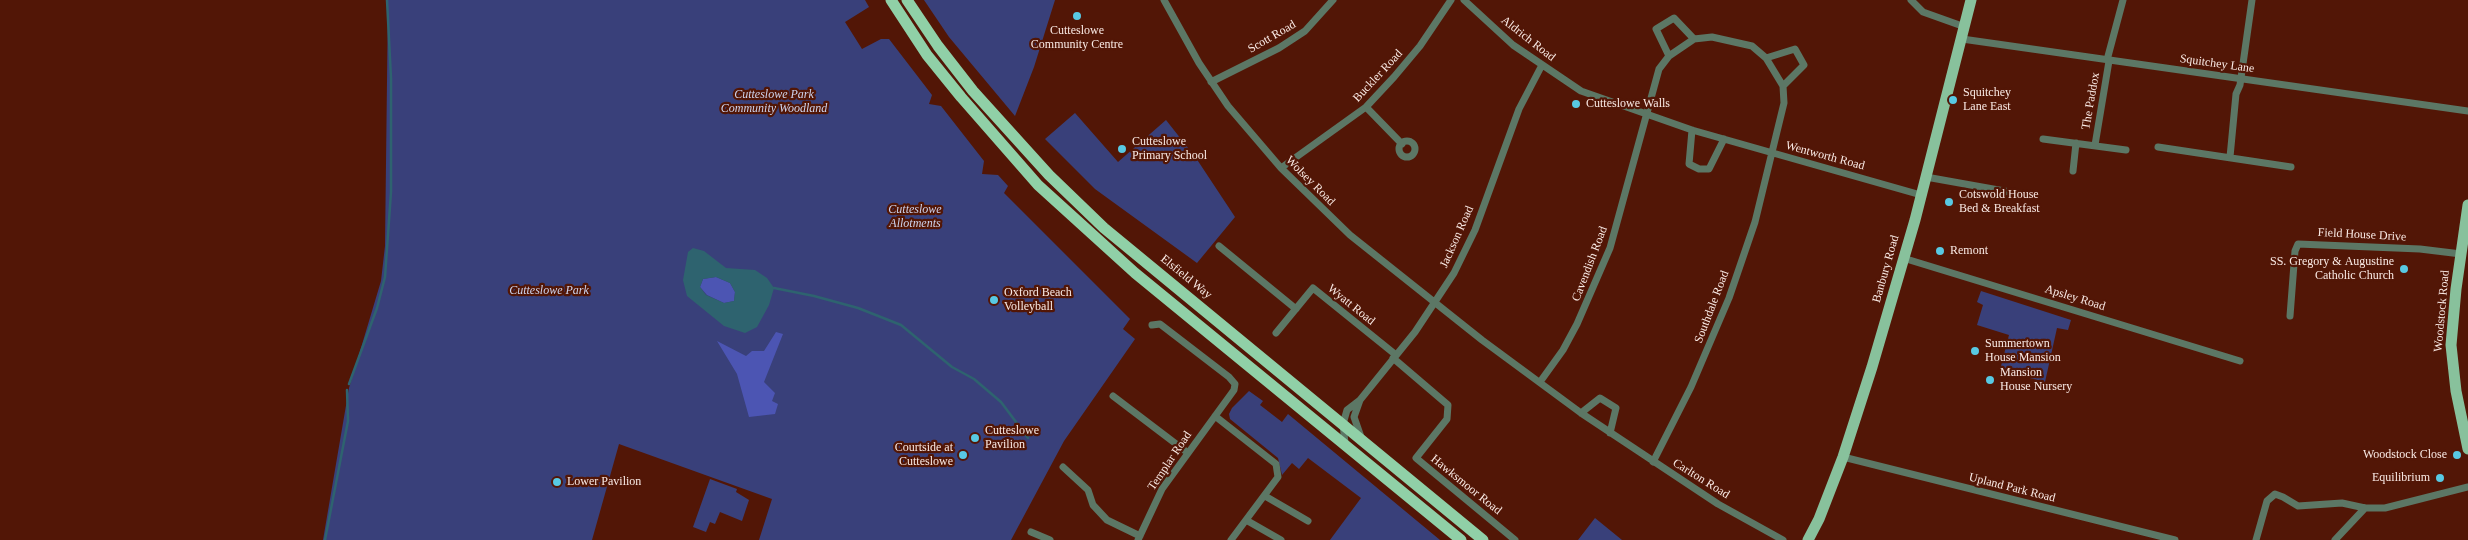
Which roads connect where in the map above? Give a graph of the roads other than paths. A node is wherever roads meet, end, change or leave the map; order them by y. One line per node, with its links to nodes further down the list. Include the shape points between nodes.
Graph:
1 (891, 0): 61 (highway, via 961,97 1038,185 1135,273)
2 (907, 0): 58 (highway, Elsfield Way, via 961,76 1048,175 1104,228)
3 (1164, 0): 19 (street, Wolsey Road)
4 (1334, 0): 19 (street, Scott Road, via 1306,31)
5 (1451, 0): 22 (street, Buckler Road, via 1420,46)
6 (1464, 0): 17 (street, Aldrich Road, via 1513,45)
7 (1911, 0): 11 (street, via 1923,12)
8 (1971, 0): 11 (main road, Banbury Road)
9 (2123, 0): 16 (street, The Paddox)
10 (2252, 0): 18 (street)
11 (1965, 27): 13 (main road, Banbury Road)
12 (1694, 39): 14 (street); 14 (street, via 1674,18 1656,29); 15 (street, via 1712,37 1752,46)
13 (1962, 39): 16 (street, Squitchey Lane); 38 (main road, Banbury Road)
14 (1669, 56): 24 (street, Cavendish Road, via 1658,68)
15 (1766, 58): 20 (street); 20 (street, via 1795,49 1804,65)
16 (2108, 61): 18 (street, Squitchey Lane); 30 (street, The Paddox)
17 (1542, 65): 21 (street, Aldrich Road); 45 (street, Jackson Road, via 1515,118 1475,230)
18 (2241, 79): 23 (street, Squitchey Lane); 34 (street, via 2236,94)
19 (1211, 82): 36 (street, Wolsey Road)
20 (1782, 86): 33 (street, Southdale Road, via 1784,103)
21 (1581, 91): 24 (street, Wentworth Road)
22 (1366, 107): 29 (street); 36 (street, Buckler Road)
23 (2468, 111)
24 (1646, 115): 25 (street, Wentworth Road); 53 (street, Cavendish Road, via 1610,248 1577,324)
25 (1692, 130): 26 (street, Wentworth Road); 26 (street, via 1689,164 1699,169 1709,169)
26 (1724, 139): 33 (street, Wentworth Road)
27 (2043, 139): 28 (street, The Paddox)
28 (2076, 142): 30 (street, The Paddox); 37 (street, The Paddox)
29 (1402, 144)
30 (2095, 145): 32 (street, The Paddox)
31 (2158, 147): 34 (street)
32 (2126, 150)
33 (1771, 153): 39 (street, Wentworth Road); 65 (street, Southdale Road, via 1755,222 1729,298 1691,388)
34 (2230, 157): 35 (street)
35 (2291, 167)
36 (1280, 168): 45 (street, Wolsey Road, via 1350,236)
37 (2073, 171)
38 (1926, 177): 39 (main road, Banbury Road); 40 (street)
39 (1921, 194): 44 (main road, Banbury Road)
40 (2021, 194)
41 (2468, 205): 43 (main road, Woodstock Road)
42 (1219, 246): 46 (street)
43 (2461, 254): 47 (street, Field House Drive, via 2298,244 2290,313); 62 (main road, Woodstock Road, via 2452,323 2451,366)
44 (1903, 258): 52 (street, Apsley Road); 64 (main road, Banbury Road)
45 (1436, 303): 50 (street, Wolsey Road); 51 (street, Jackson Road)
46 (1296, 309): 49 (street, Wyatt Road); 51 (street, Wyatt Road, via 1313,288)
47 (2299, 312)
48 (1152, 325): 57 (street, Templar Road, via 1160,324 1234,384)
49 (1276, 332)
50 (1482, 340): 53 (street, Carlton Road)
51 (1394, 357): 55 (street, Jackson Road); 79 (street, Hawksmoor Road, via 1448,405 1447,419 1416,458)
52 (2240, 361)
53 (1540, 382): 56 (street, Carlton Road)
54 (1113, 396): 63 (street)
55 (1360, 400): 58 (street, Jackson Road, via 1348,410); 60 (street, Jackson Road, via 1354,417)
56 (1581, 413): 59 (street, Carlton Road); 59 (street, via 1600,398 1616,408)
57 (1215, 416): 63 (street, Templar Road); 68 (street, via 1276,464 1278,477)
58 (1343, 424): 60 (highway, Elsfield Way); 61 (street)
59 (1610, 433): 65 (street, Carlton Road)
60 (1362, 440): 78 (highway, Elsfield Way)
61 (1345, 444): 77 (highway)
62 (2468, 449)
63 (1188, 453): 73 (street, Templar Road, via 1162,489)
64 (1843, 457): 81 (main road, Banbury Road); 82 (street, Upland Park Road)
65 (1653, 462): 80 (street, Carlton Road, via 1718,504)
66 (1063, 467): 73 (street, via 1088,490 1093,505 1107,520)
67 (2468, 487): 69 (street, via 2385,508)
68 (1265, 496): 70 (street); 71 (street)
69 (2365, 508): 83 (street, via 2342,504 2298,506 2275,494 2267,501); 84 (street)
70 (1246, 520): 75 (street); 76 (street)
71 (1308, 522)
72 (1031, 532): 74 (street)
73 (1139, 538)
74 (1050, 540)
75 (1231, 540)
76 (1281, 540)
77 (1461, 540)
78 (1483, 540)
79 (1516, 540)
80 (1783, 540)
81 (1808, 540)
82 (2175, 540)
83 (2256, 540)
84 (2335, 540)

